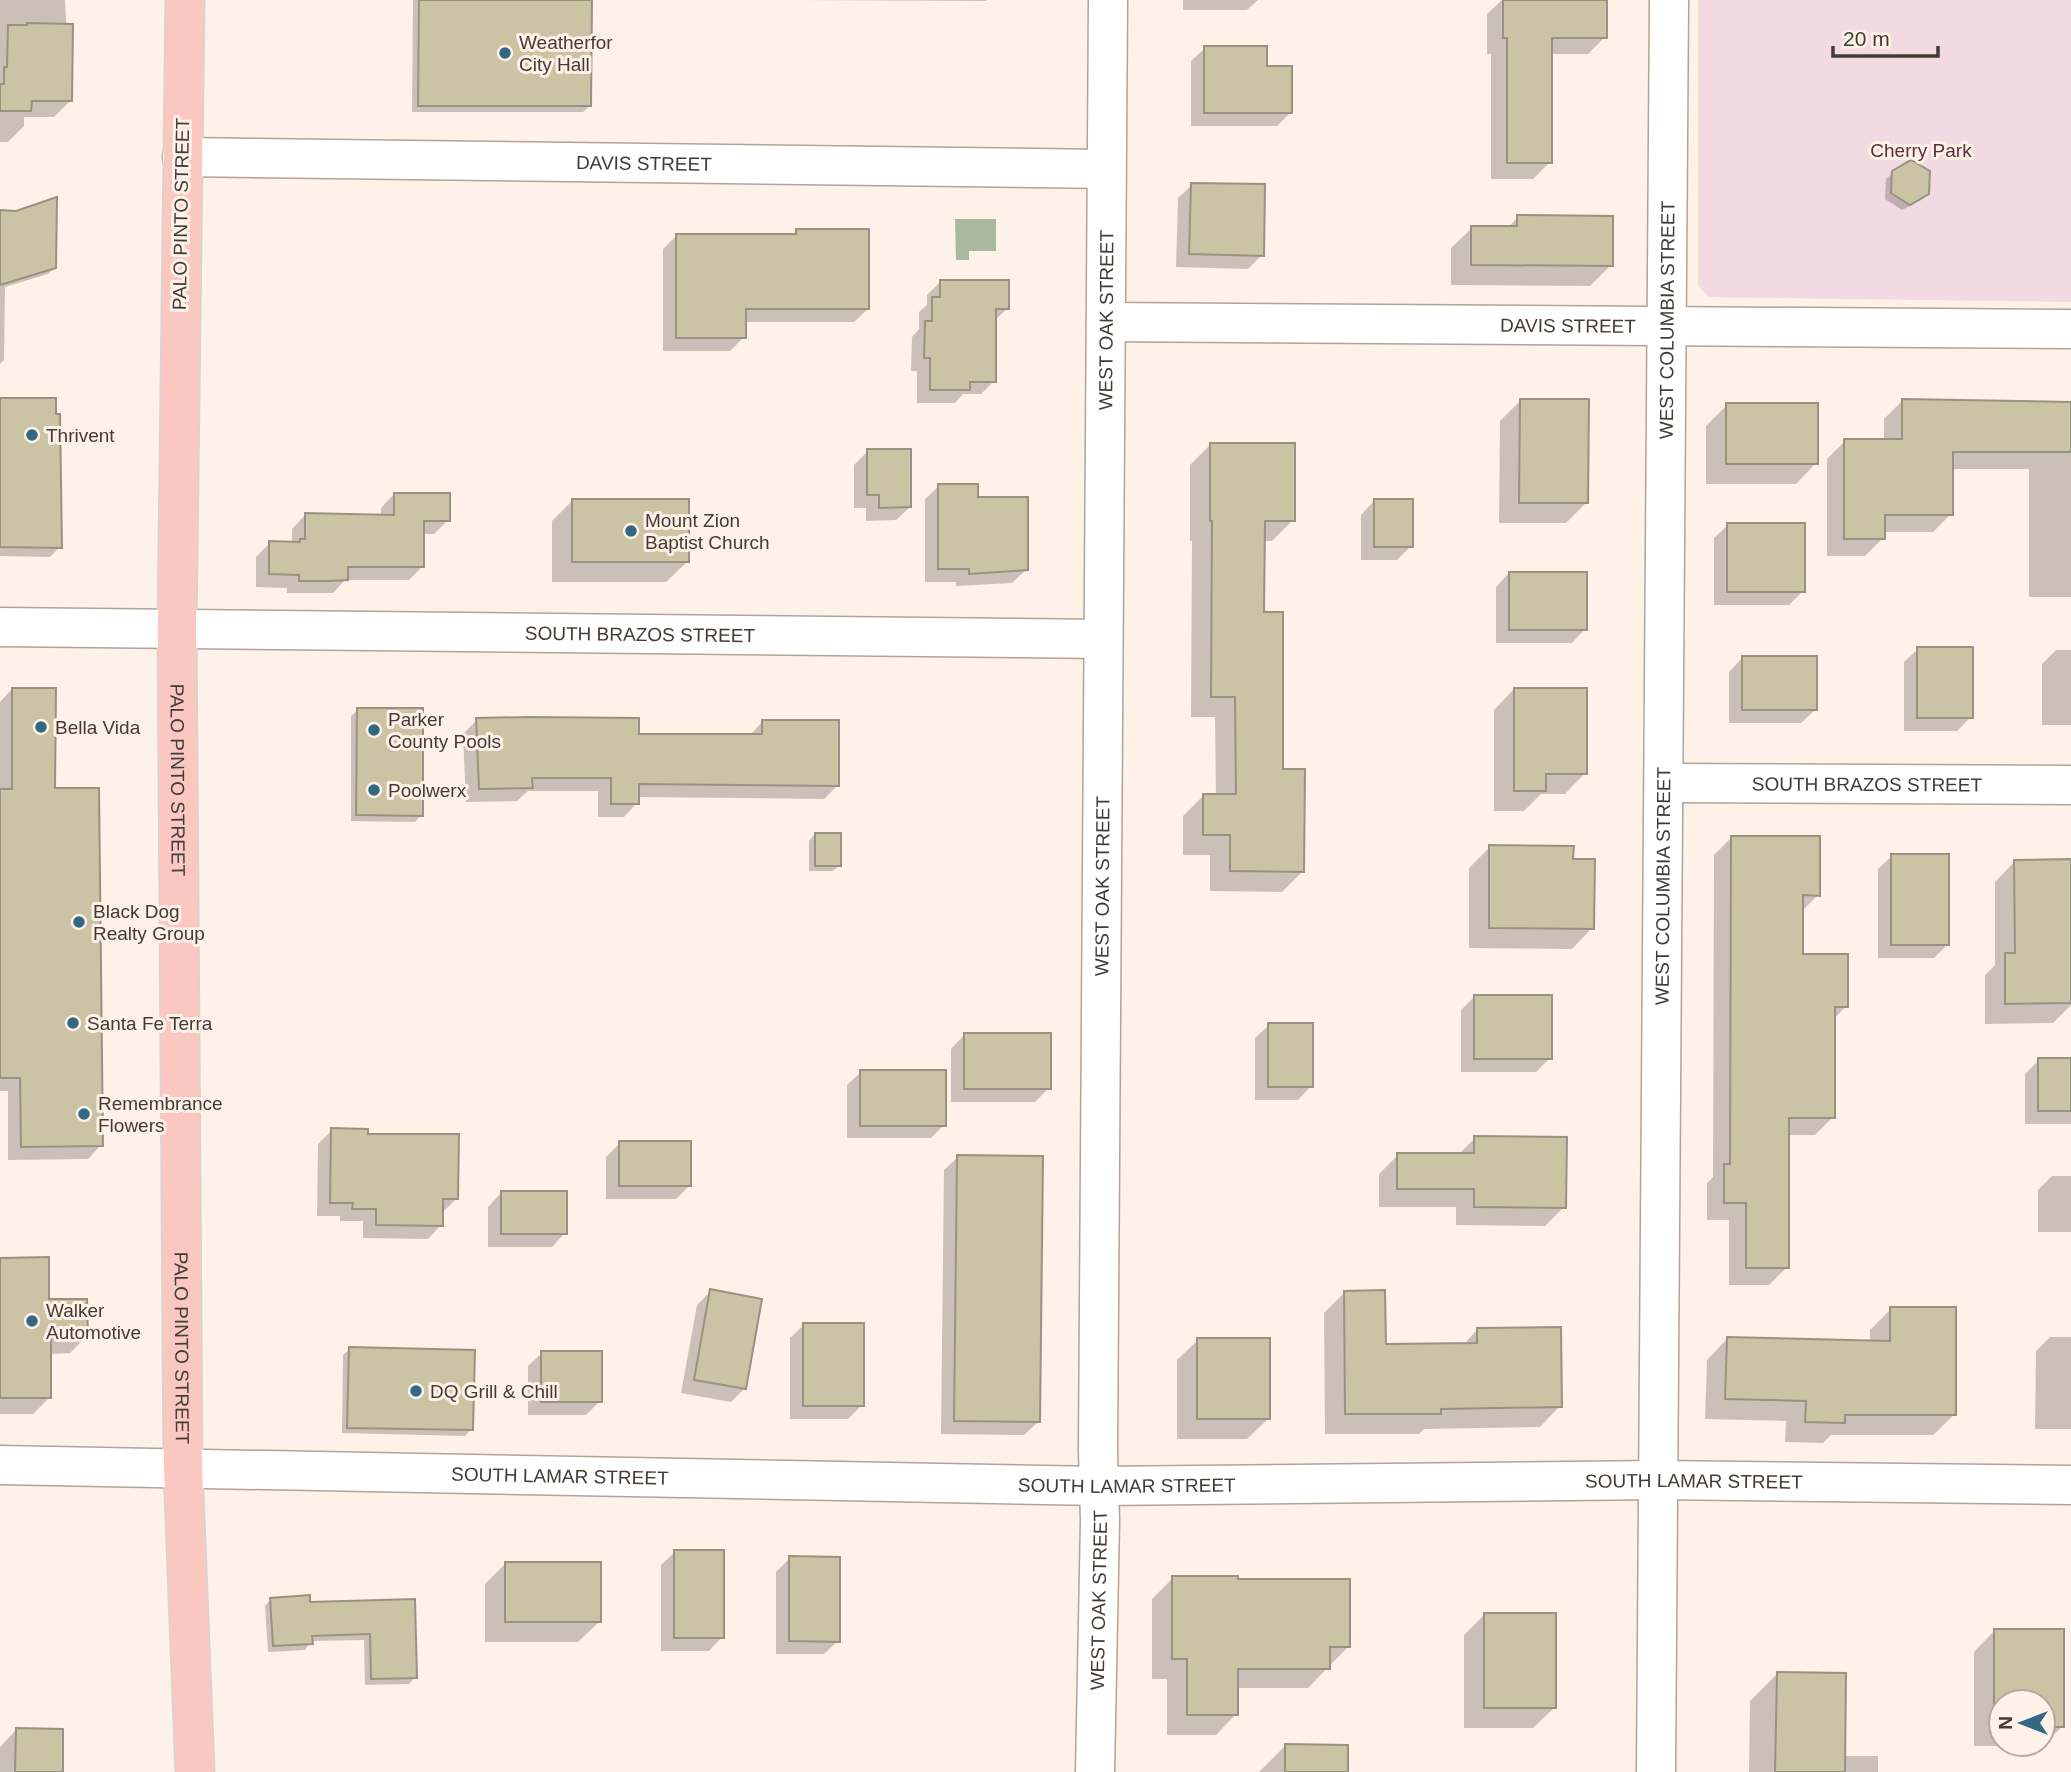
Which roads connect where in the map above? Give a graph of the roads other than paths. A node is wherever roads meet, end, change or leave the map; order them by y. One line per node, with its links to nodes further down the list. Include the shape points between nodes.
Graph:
1 (185, 0): 4 (main road, PALO PINTO STREET)
2 (1108, 0): 5 (street, WEST OAK STREET)
3 (1669, 0): 7 (street, WEST COLUMBIA STREET)
4 (182, 157): 5 (street, DAVIS STREET); 10 (main road, PALO PINTO STREET)
5 (1106, 169): 6 (street, WEST OAK STREET)
6 (1106, 322): 7 (street, DAVIS STREET); 11 (street, WEST OAK STREET)
7 (1668, 325): 8 (street, DAVIS STREET); 12 (street, WEST COLUMBIA STREET)
8 (2071, 328)
9 (0, 627): 10 (street, SOUTH BRAZOS STREET)
10 (177, 629): 11 (street, SOUTH BRAZOS STREET); 15 (main road, PALO PINTO STREET)
11 (1103, 639): 18 (street, WEST OAK STREET)
12 (1664, 783): 13 (street, SOUTH BRAZOS STREET); 16 (street, WEST COLUMBIA STREET)
13 (2071, 785)
14 (0, 1465): 15 (street, SOUTH LAMAR STREET)
15 (183, 1468): 18 (street, SOUTH LAMAR STREET); 19 (main road, PALO PINTO STREET)
16 (1659, 1480): 17 (street, SOUTH LAMAR STREET); 18 (street, SOUTH LAMAR STREET); 21 (street, WEST COLUMBIA STREET)
17 (2071, 1485)
18 (1100, 1486): 20 (street, WEST OAK STREET)
19 (195, 1772)
20 (1095, 1772)
21 (1656, 1772)

